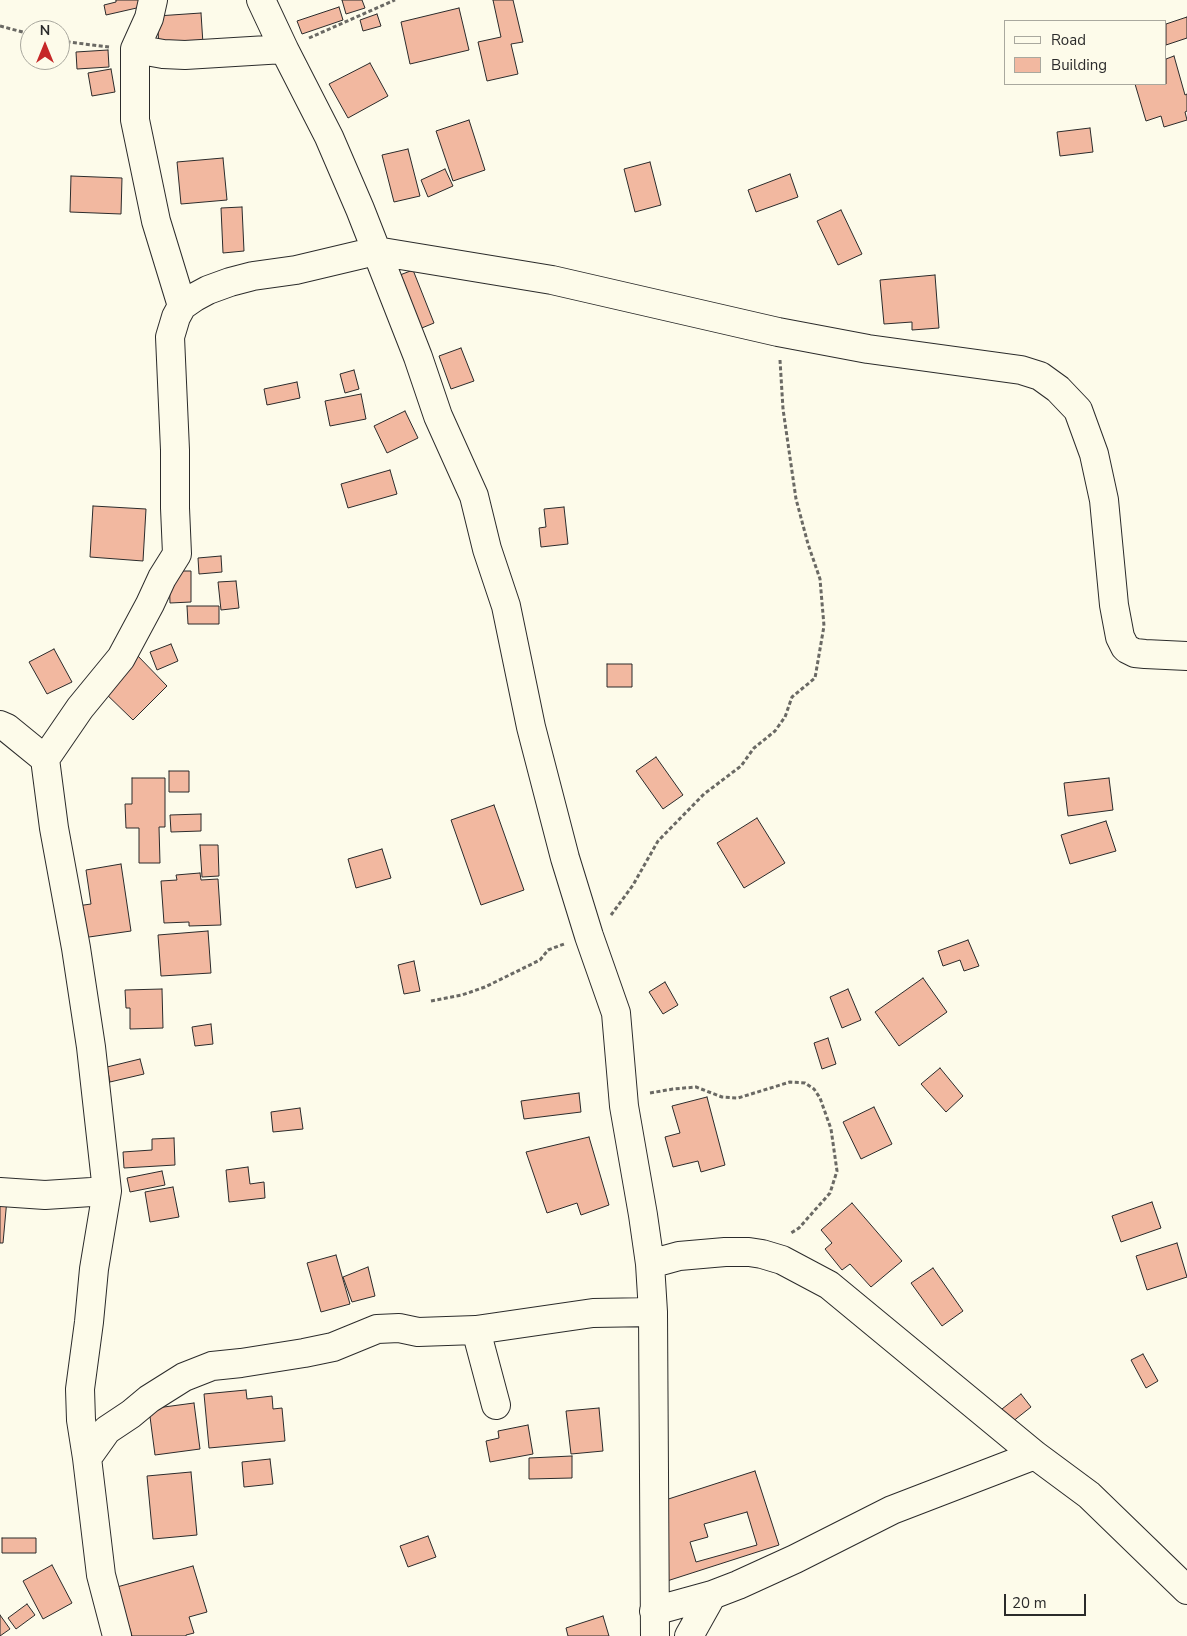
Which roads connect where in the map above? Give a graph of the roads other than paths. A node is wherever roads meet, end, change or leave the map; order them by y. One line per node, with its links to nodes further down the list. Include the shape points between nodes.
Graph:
1 (153, 0): 3 (street)
2 (261, 0): 4 (street)
3 (135, 49): 4 (street, via 185,55); 6 (street, via 135,120 156,221)
4 (284, 49): 5 (street, via 329,137)
5 (376, 251): 6 (street, via 230,282 208,290); 7 (street, via 552,280 868,350 1021,370 1040,376 1058,388 1078,410 1094,454 1104,500 1114,605 1122,642 1126,649 1135,653); 12 (street, via 438,416 474,496 486,549 506,606 531,727 565,858 616,1013 624,1106)
6 (182, 306): 9 (street, via 170,337 177,554 121,658 80,708)
7 (1187, 656)
8 (0, 725): 9 (street)
9 (45, 759): 10 (street, via 89,1038)
10 (106, 1191): 11 (street, via 45,1195); 17 (street, via 80,1388)
11 (0, 1192)
12 (650, 1264): 13 (street); 16 (street, via 679,1256 726,1252 762,1254 797,1267 829,1285)
13 (653, 1312): 14 (street, via 592,1313); 20 (street)
14 (476, 1330): 15 (street); 17 (street, via 418,1332 399,1328 377,1329 333,1347 212,1366 149,1399 106,1430)
15 (496, 1405)
16 (1035, 1455): 18 (street, via 1089,1495); 19 (street, via 892,1510 795,1559)
17 (87, 1458): 21 (street, via 102,1576)
18 (1187, 1590)
19 (712, 1595): 20 (street); 22 (street)
20 (654, 1623)
21 (117, 1636)
22 (689, 1636)

